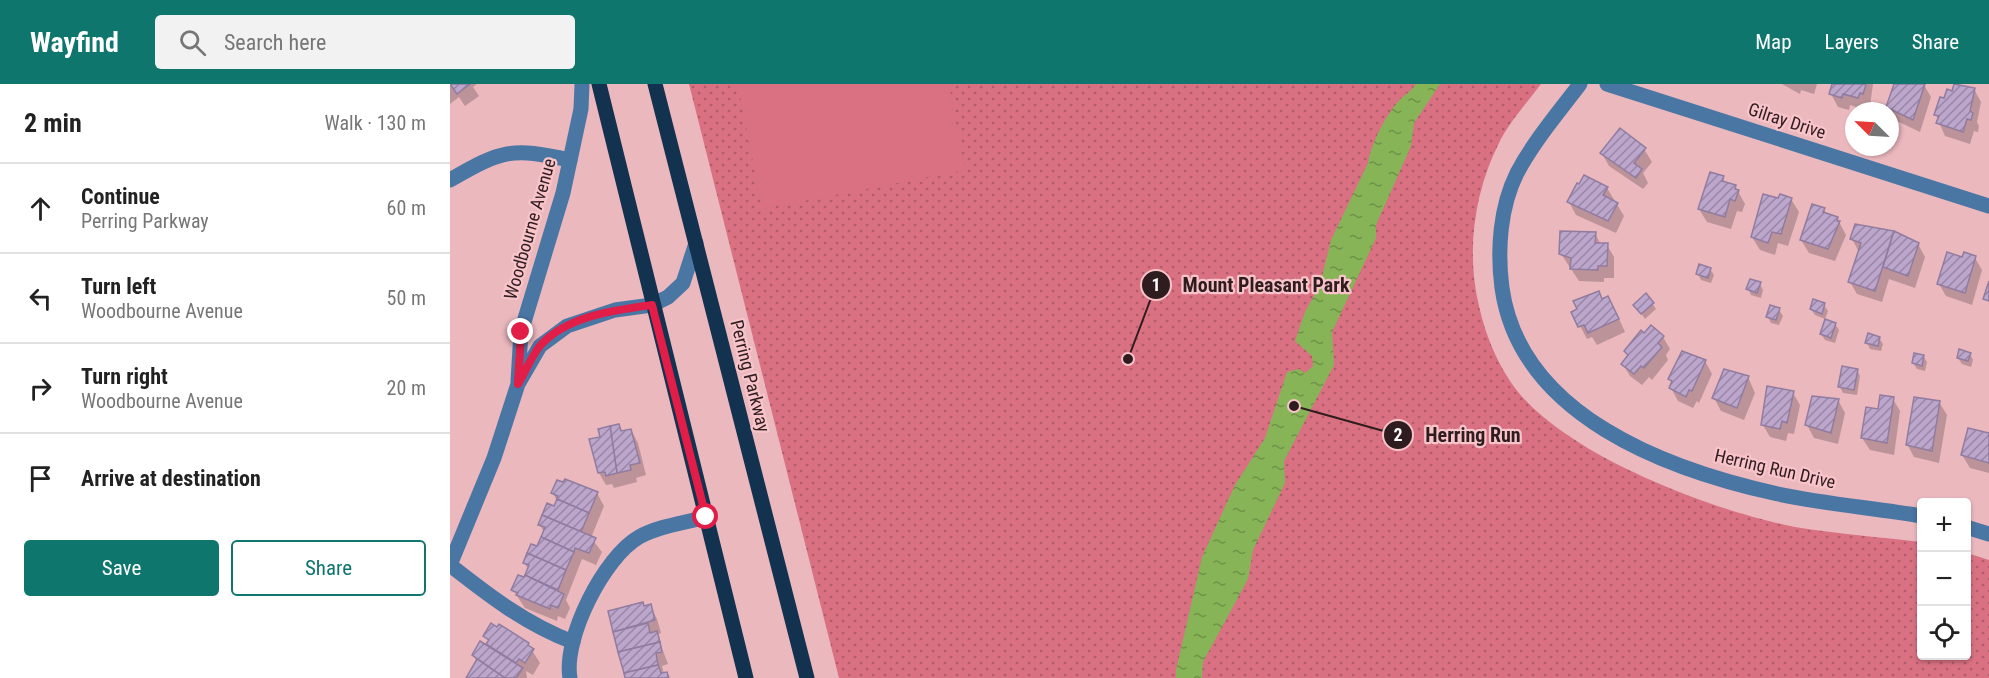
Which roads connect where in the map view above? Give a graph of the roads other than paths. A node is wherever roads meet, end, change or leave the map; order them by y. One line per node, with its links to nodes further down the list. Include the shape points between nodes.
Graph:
1 (582, 84): 6 (street, Woodbourne Avenue)
2 (599, 84): 10 (main road)
3 (655, 84): 9 (main road, Perring Parkway)
4 (1580, 84): 12 (street, Herring Run Drive, via 1530,149 1508,194 1502,220 1500,274 1504,302 1525,357 1542,380 1568,404 1599,424 1670,460 1706,473 1780,494)
5 (1607, 84): 8 (street, Gilray Drive)
6 (570, 160): 7 (street, via 513,151 490,157); 11 (street, Woodbourne Avenue, via 521,332)
7 (450, 180)
8 (1988, 204)
9 (696, 243): 10 (street, Woodbourne Avenue, via 682,283 668,297); 20 (main road, Perring Parkway)
10 (652, 305): 11 (street, Woodbourne Avenue, via 615,310 567,326 540,346); 13 (main road)
11 (518, 384): 16 (street, Woodbourne Avenue, via 494,458)
12 (1917, 515)
13 (706, 517): 17 (street, via 640,536 624,548 582,614); 19 (main road)
14 (1971, 529): 15 (street)
15 (1989, 534)
16 (450, 565): 17 (street, via 486,594 550,633)
17 (573, 642): 18 (street, via 569,653)
18 (570, 678)
19 (746, 678)
20 (807, 678)

